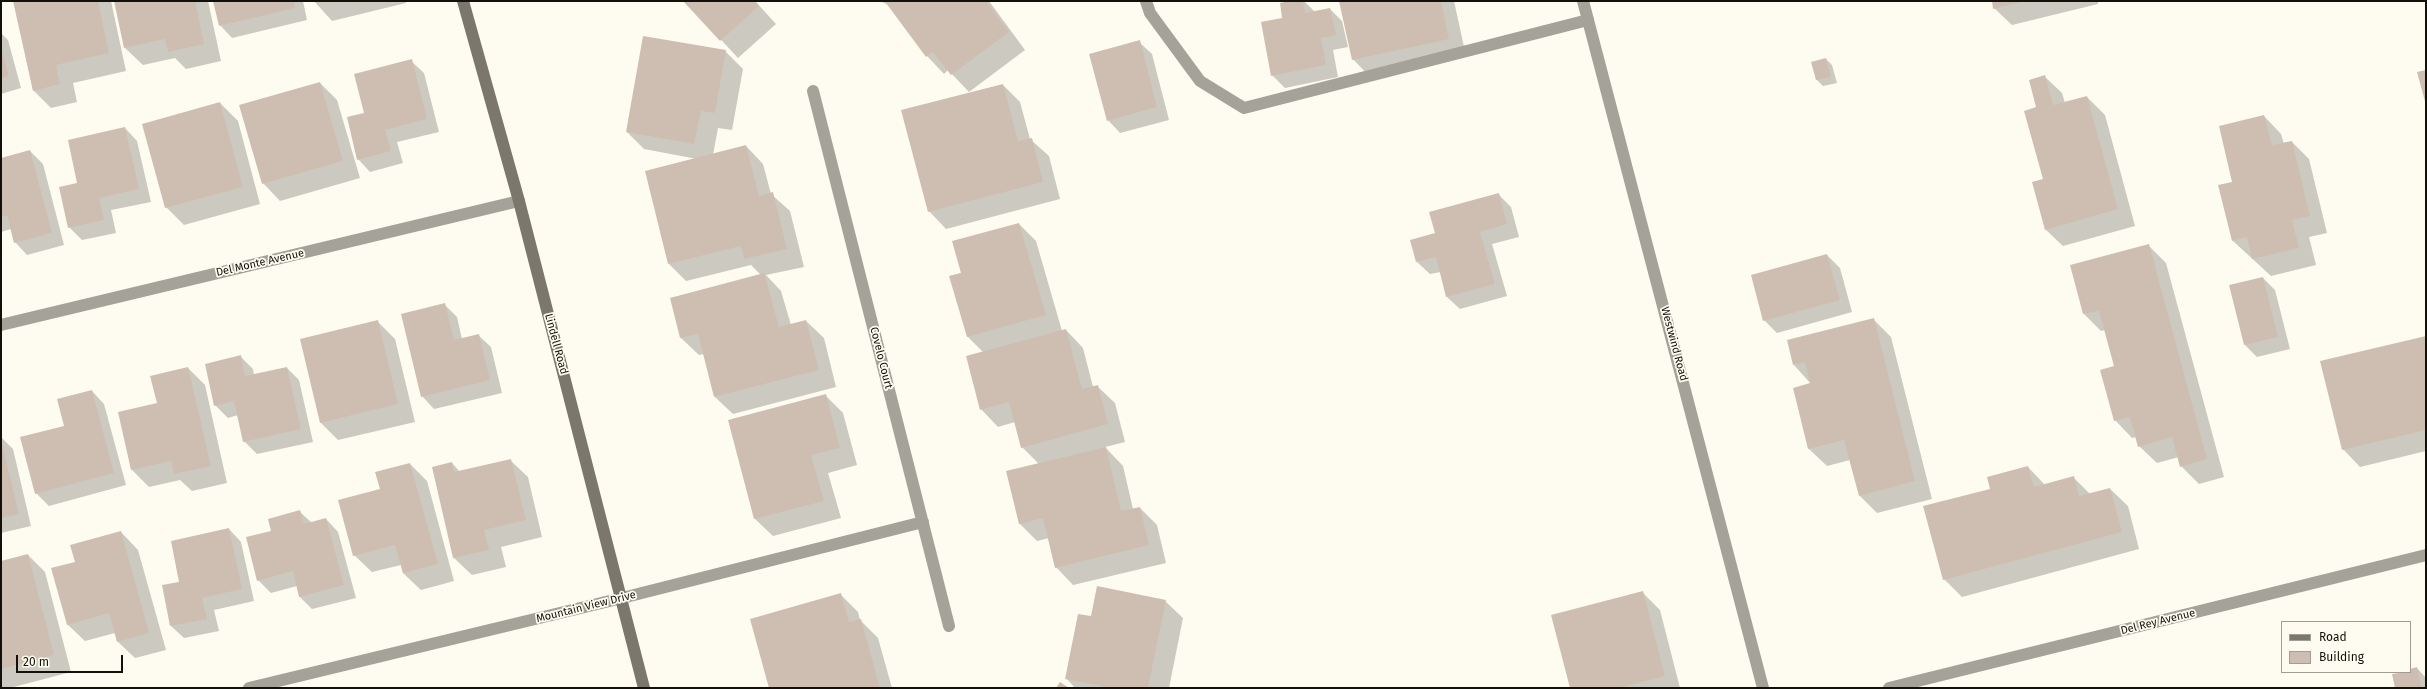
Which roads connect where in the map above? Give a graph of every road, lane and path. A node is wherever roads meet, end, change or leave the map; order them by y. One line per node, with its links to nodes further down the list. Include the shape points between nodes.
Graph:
1 (462, 1): 6 (street, Lindell Road)
2 (1146, 1): 4 (street, via 1150,13 1200,81 1244,108)
3 (1583, 1): 4 (street, Westwind Road)
4 (1588, 20): 14 (street, Westwind Road)
5 (814, 90): 8 (street, Covelo Court)
6 (519, 201): 7 (street, Del Monte Avenue); 10 (street, Lindell Road)
7 (1, 325)
8 (923, 522): 10 (street, Mountain View Drive); 11 (street, Covelo Court)
9 (2426, 555): 15 (street, Del Rey Avenue)
10 (622, 598): 12 (street, Mountain View Drive); 13 (street, Lindell Road)
11 (949, 626)
12 (249, 688)
13 (644, 688)
14 (1763, 688)
15 (1889, 688)

